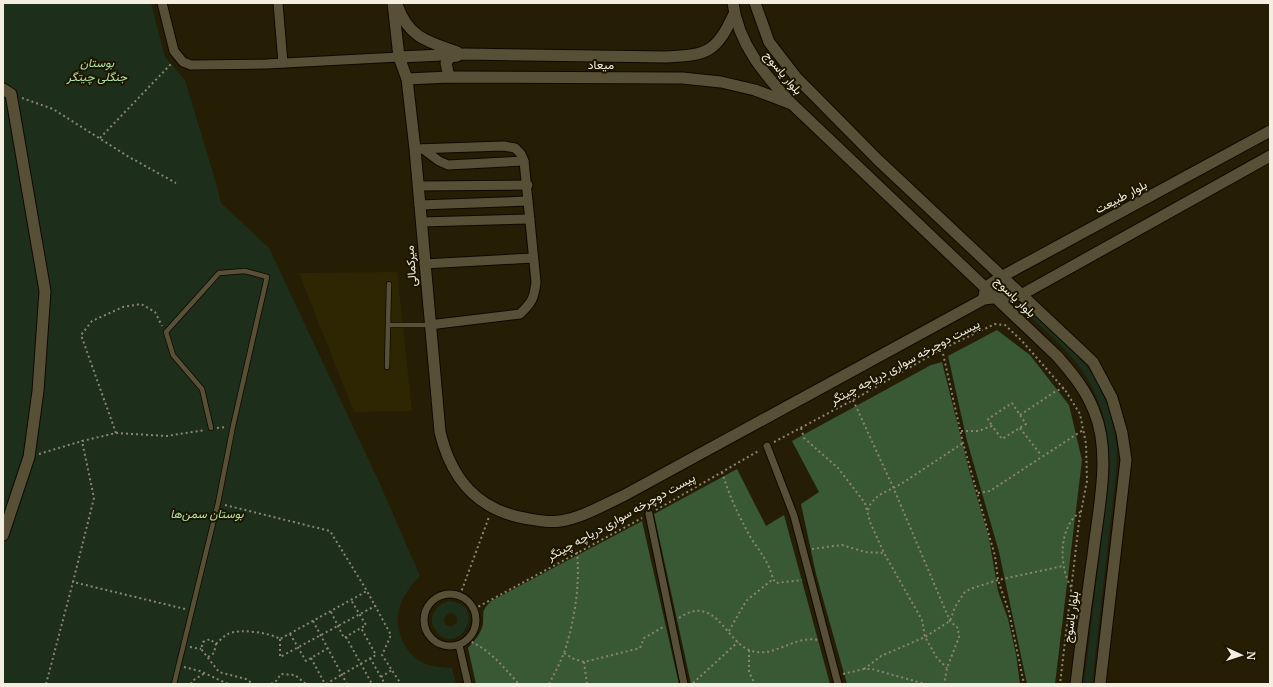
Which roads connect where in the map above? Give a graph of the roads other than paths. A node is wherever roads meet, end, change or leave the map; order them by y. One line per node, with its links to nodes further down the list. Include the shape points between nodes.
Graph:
1 (162, 3): 9 (street, via 174,51 183,62 190,65)
2 (278, 3): 9 (street)
3 (393, 3): 8 (street, میرکمالی)
4 (397, 3): 7 (street, via 410,30 432,43)
5 (754, 3): 26 (street, بلوار یاسوج, via 769,42 796,77 878,160)
6 (733, 8): 7 (street, میعاد, via 723,37 714,47 688,56); 13 (street, بلوار یاسوج, via 750,53 767,78)
7 (464, 54): 8 (street, میعاد); 10 (street, via 450,57 446,63)
8 (400, 57): 9 (street); 11 (street, میرکمالی)
9 (283, 63)
10 (449, 77): 11 (street, میعاد); 13 (street, میعاد, via 690,79 721,82 755,90)
11 (407, 79): 15 (street, میرکمالی)
12 (7, 91): 38 (street, via 45,291 38,392 29,457)
13 (792, 104): 28 (street, بلوار یاسوج)
14 (1270, 131): 26 (street, بلوار طبیعت)
15 (419, 149): 17 (street, via 448,165); 17 (street, via 504,146 514,148); 19 (street, میرکمالی)
16 (1270, 156): 29 (street)
17 (524, 161): 18 (street)
18 (528, 185): 19 (street); 20 (street)
19 (418, 186): 21 (street, میرکمالی)
20 (528, 201): 21 (street); 22 (street)
21 (419, 205): 23 (street, میرکمالی)
22 (530, 219): 23 (street); 24 (street)
23 (421, 222): 25 (street, میرکمالی)
24 (533, 258): 25 (street); 33 (street, via 536,282 534,298 520,314)
25 (424, 264): 33 (street, میرکمالی)
26 (1001, 276): 28 (street, بلوار طبیعت); 29 (street, بلوار یاسوج)
27 (389, 284): 32 (lane)
28 (986, 287): 30 (street); 31 (street, بلوار یاسوج)
29 (1021, 295): 31 (street); 45 (street, بلوار یاسوج, via 1093,362 1112,398 1122,433 1126,460)
30 (984, 299): 31 (street); 33 (street, میرکمالی, via 623,496 560,521 542,521 492,509 470,491 455,472 445,453 440,432)
31 (998, 299): 44 (street, بلوار یاسوج, via 1069,369 1094,411 1100,430 1102,482)
32 (389, 325): 33 (lane); 34 (lane)
33 (429, 325)
34 (387, 367)
35 (211, 428): 40 (lane, via 202,388 173,355 166,332 219,273 245,271 267,277 218,503)
36 (767, 446): 43 (street, via 794,516)
37 (649, 514): 42 (street)
38 (3, 534)
39 (459, 645): 39 (street, via 446,646 435,641 429,635 424,619 430,603 444,594 460,595 466,598 474,609 476,626 473,634); 41 (street)
40 (174, 684)
41 (468, 684)
42 (684, 684)
43 (838, 684)
44 (1076, 684)
45 (1100, 684)

